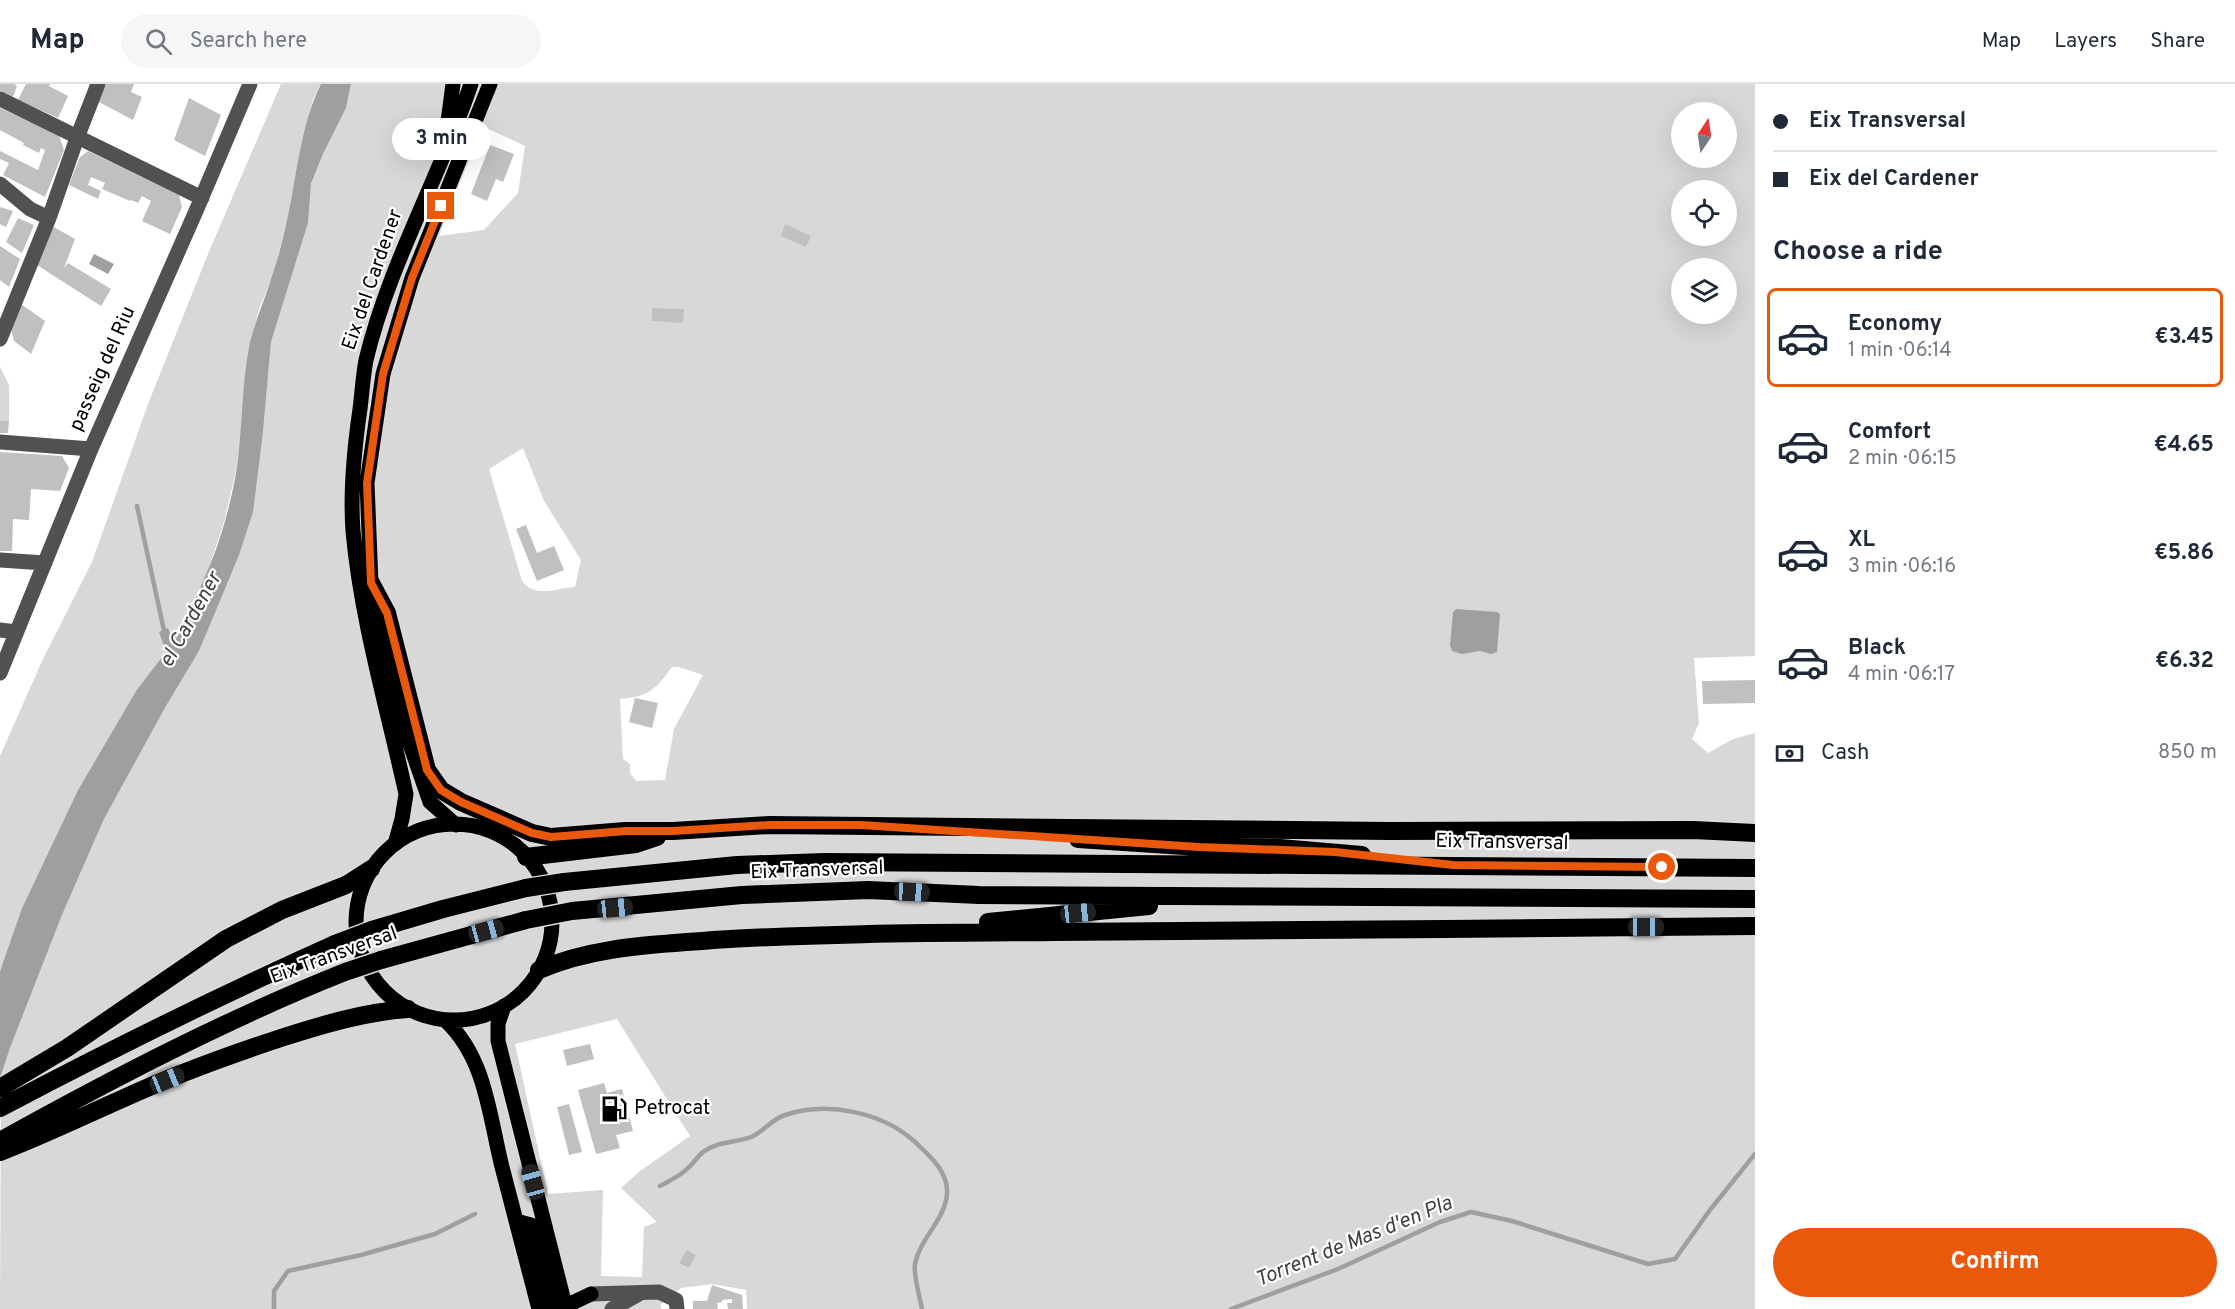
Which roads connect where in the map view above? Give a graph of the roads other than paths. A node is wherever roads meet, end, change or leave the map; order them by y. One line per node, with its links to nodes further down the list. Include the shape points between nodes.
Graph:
1 (99, 84): 8 (street)
2 (250, 84): 11 (street, passeig del Riu)
3 (453, 84): 9 (main road, Eix del Cardener)
4 (471, 84): 9 (main road, Eix del Cardener)
5 (479, 84): 15 (main road, Eix del Cardener, via 443,175)
6 (490, 84): 15 (main road, Eix del Cardener)
7 (0, 99): 8 (street)
8 (76, 138): 11 (street); 14 (street)
9 (440, 159): 29 (main road, Eix del Cardener, via 369,351 352,464 359,580 405,794)
10 (0, 184): 13 (street)
11 (202, 198): 18 (street, passeig del Riu)
12 (0, 199): 13 (street)
13 (30, 209): 14 (street)
14 (49, 218): 16 (street)
15 (435, 221): 21 (main road, Eix del Cardener, via 412,278 383,374 367,483)
16 (0, 339)
17 (0, 442): 18 (street)
18 (91, 449): 20 (street, passeig del Riu)
19 (0, 560): 20 (street)
20 (45, 563): 23 (street, passeig del Riu)
21 (371, 583): 25 (main road, Eix del Cardener, via 392,682 422,784 430,802); 27 (highway, via 387,613 427,770 441,790 532,833 551,837)
22 (0, 630): 23 (street)
23 (16, 632): 24 (street, passeig del Riu)
24 (1, 666)
25 (456, 825): 29 (main road, via 424,829); 30 (main road, via 491,832)
26 (861, 825): 27 (highway); 28 (highway); 31 (highway, via 1199,847 1324,851)
27 (673, 831): 30 (highway, via 636,844)
28 (1755, 833)
29 (395, 844): 33 (main road)
30 (526, 856): 38 (main road, via 545,886 551,914 550,943)
31 (1453, 865): 32 (highway, Eix Transversal); 43 (highway, Eix Transversal, bridge, via 824,862 737,865 526,888 443,909 335,944 237,987)
32 (1755, 868)
33 (371, 870): 40 (main road, via 357,907 359,947 377,983); 42 (highway, via 226,939 67,1048)
34 (1243, 896): 35 (highway, Eix Transversal); 37 (highway); 44 (highway, Eix Transversal, bridge, via 978,895 868,890 742,895 572,911 381,960 288,995)
35 (1755, 899)
36 (1755, 926): 37 (highway)
37 (888, 933): 38 (highway, via 638,946 584,953)
38 (539, 970): 39 (main road, via 526,989)
39 (504, 1006): 41 (main road, via 475,1018); 52 (main road, via 498,1041)
40 (408, 1009): 41 (main road); 44 (highway, via 367,1013 319,1026)
41 (445, 1020): 47 (main road, via 460,1033 484,1087)
42 (0, 1088)
43 (0, 1108)
44 (51, 1123): 45 (highway, Eix Transversal); 46 (highway)
45 (0, 1141)
46 (0, 1152)
47 (516, 1221): 50 (main road); 51 (main road, via 531,1225)
48 (642, 1292): 49 (street); 53 (street); 54 (street, via 669,1295 676,1300)
49 (591, 1294): 52 (main road)
50 (539, 1309)
51 (554, 1309)
52 (568, 1309)
53 (612, 1309)
54 (677, 1309)

